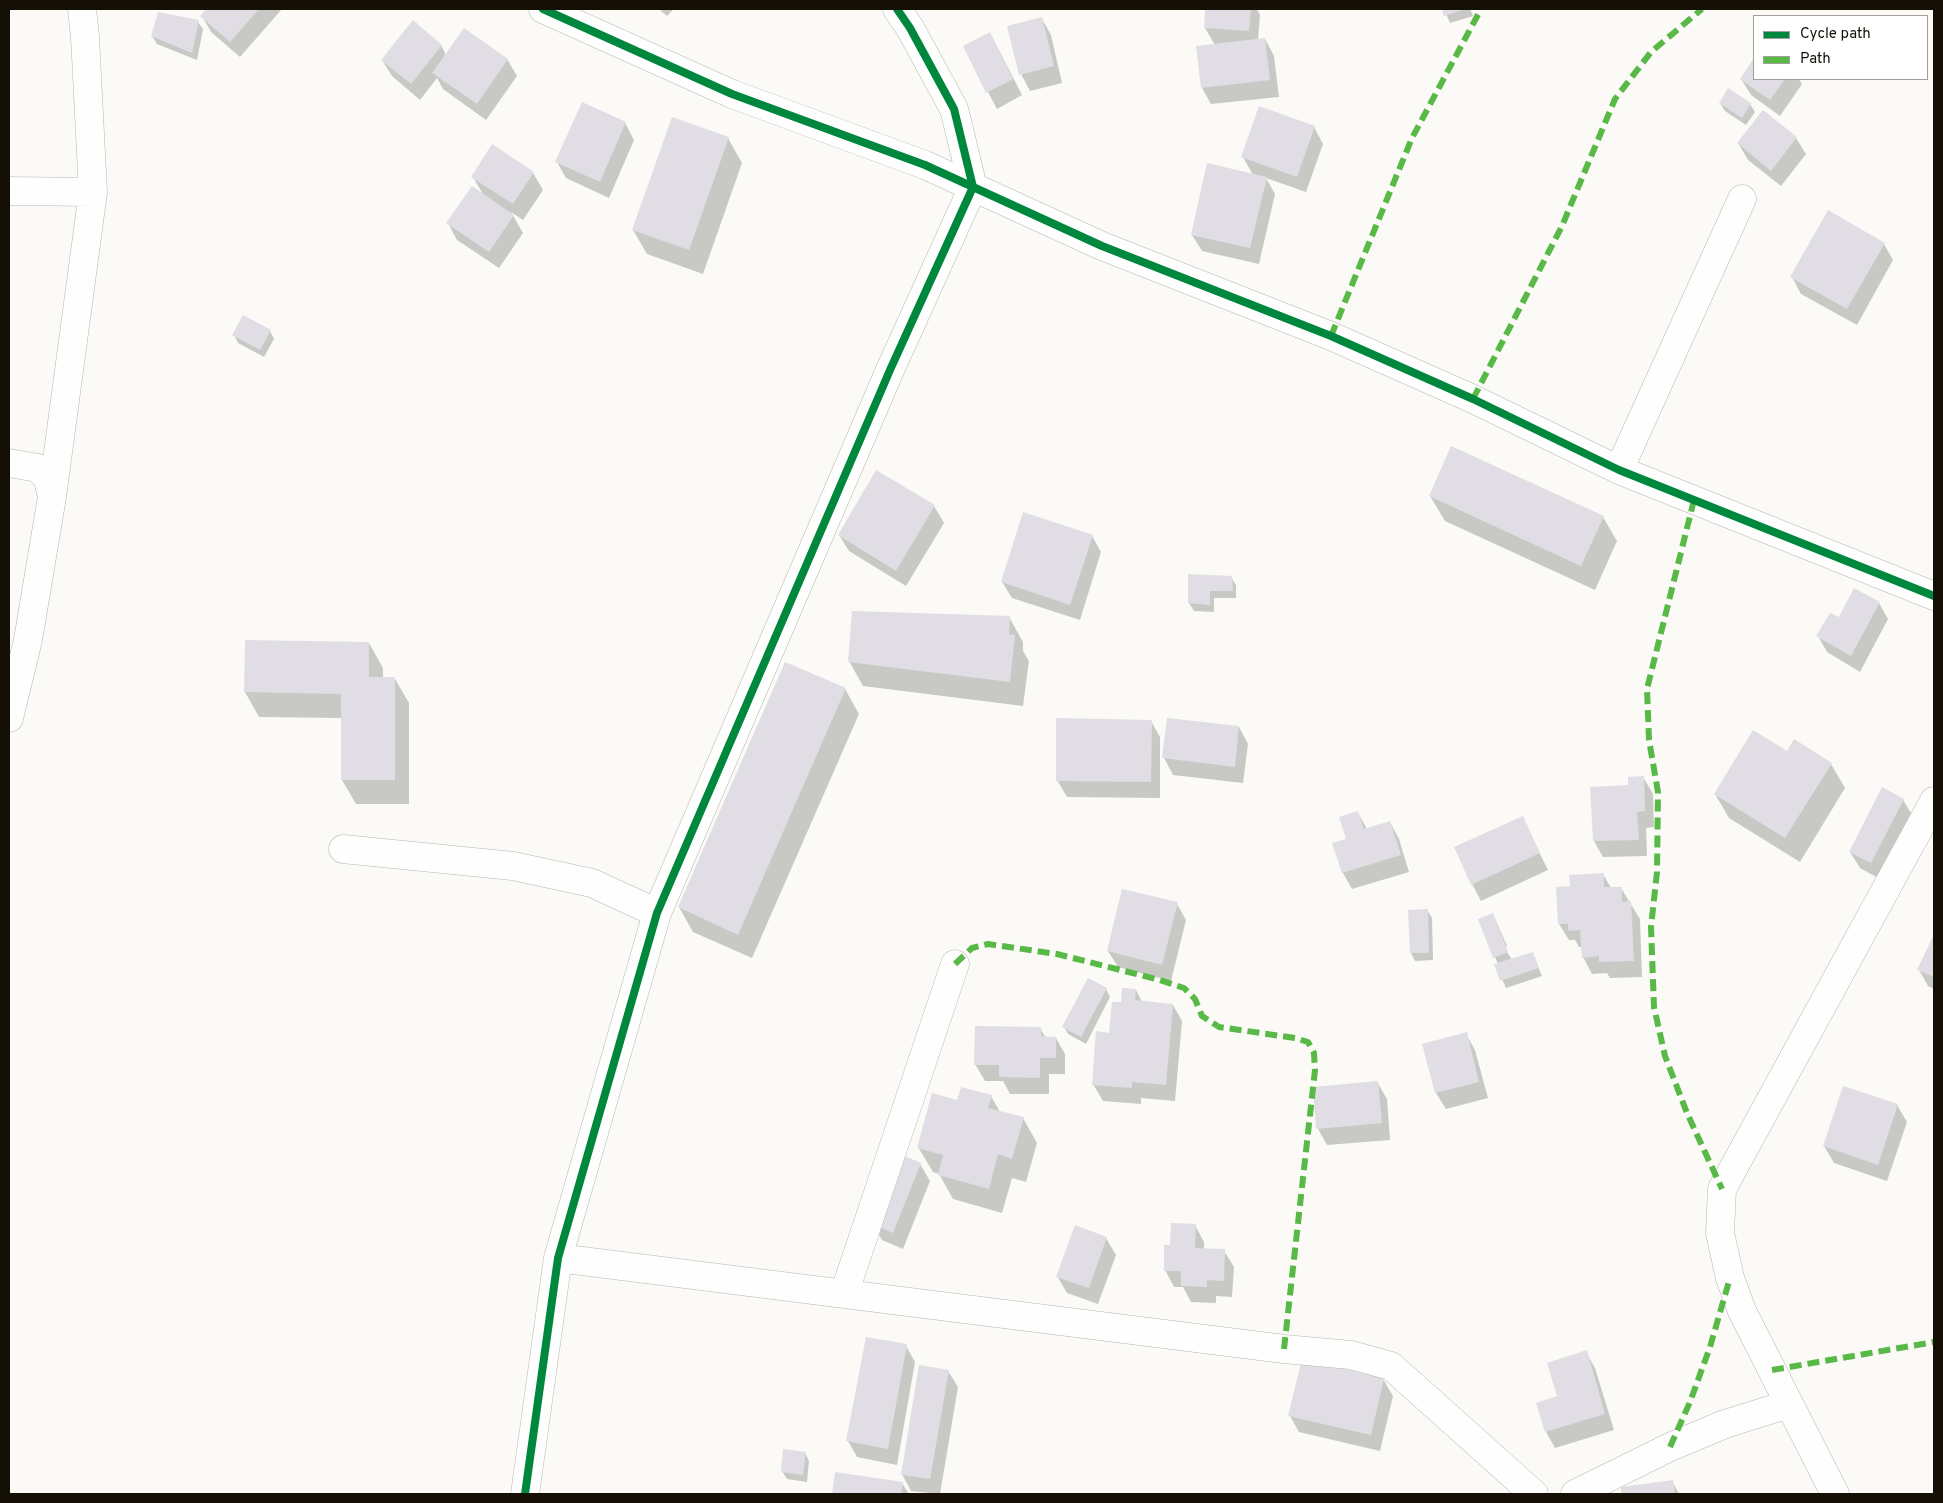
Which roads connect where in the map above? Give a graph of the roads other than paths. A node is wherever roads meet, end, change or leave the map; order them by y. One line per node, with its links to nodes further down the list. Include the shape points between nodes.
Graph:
1 (82, 9): 6 (street)
2 (543, 9): 4 (street, via 732,94 925,165)
3 (898, 9): 4 (street, via 954,110)
4 (973, 187): 9 (street, via 1102,246 1340,340 1473,399); 15 (street, via 890,370)
5 (9, 191): 6 (street)
6 (93, 192): 10 (street)
7 (1742, 199): 9 (street)
8 (9, 462): 10 (street, via 38,468 48,479)
9 (1619, 470): 11 (street)
10 (52, 498): 12 (street, via 28,640)
11 (1934, 596)
12 (9, 718)
13 (1934, 801): 19 (street, via 1722,1189 1720,1233 1730,1278 1742,1310)
14 (343, 849): 15 (street, via 513,866 592,883)
15 (657, 913): 17 (street)
16 (955, 964): 18 (street)
17 (558, 1258): 18 (street); 20 (street)
18 (844, 1294): 21 (street, via 1351,1355 1392,1366)
19 (1789, 1404): 22 (street, via 1725,1424); 23 (street)
20 (525, 1494)
21 (1534, 1494)
22 (1575, 1494)
23 (1835, 1494)

